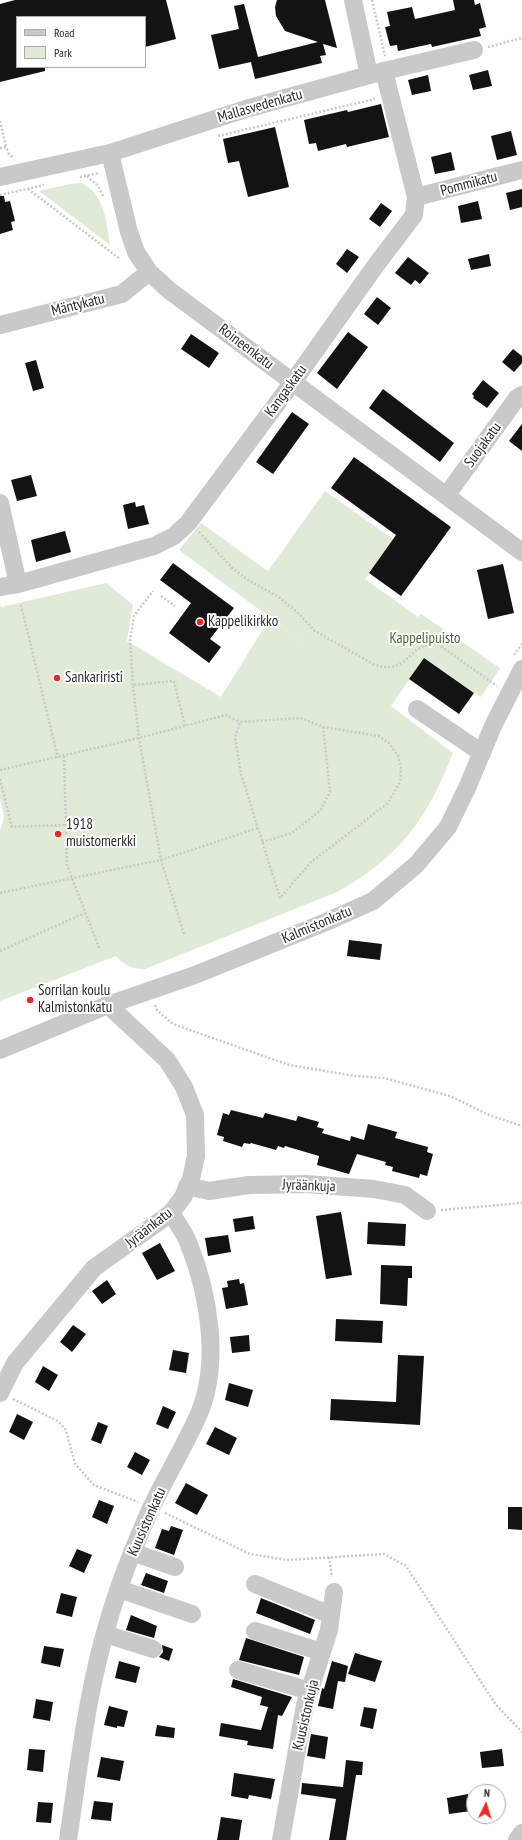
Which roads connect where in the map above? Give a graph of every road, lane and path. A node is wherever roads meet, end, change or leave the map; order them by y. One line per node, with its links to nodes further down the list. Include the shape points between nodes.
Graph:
1 (353, 0): 5 (street, Kangaskatu)
2 (372, 0): 5 (path, via 385,57)
3 (522, 38): 4 (path)
4 (474, 50): 5 (street, Mallasvedenkatu)
5 (377, 74): 6 (street, Kangaskatu); 10 (street, Mallasvedenkatu, via 249,108)
6 (391, 96): 8 (path); 18 (street, Kangaskatu)
7 (0, 120): 9 (path)
8 (215, 137)
9 (6, 147)
10 (111, 161): 12 (street, Mallasvedenkatu); 14 (path); 20 (street, Roineenkatu, via 136,252)
11 (522, 170): 18 (street, Pommikatu)
12 (24, 171): 13 (street, Mallasvedenkatu); 16 (path)
13 (1, 174)
14 (74, 178)
15 (51, 183): 16 (path)
16 (28, 189): 17 (path); 19 (path)
17 (0, 195)
18 (416, 197): 22 (street, Kangaskatu, via 414,215)
19 (120, 259)
20 (149, 272): 21 (street, Mäntykatu, via 122,294); 22 (street, Roineenkatu, via 170,291)
21 (0, 325)
22 (292, 382): 24 (street, Roineenkatu); 26 (street, Kangaskatu)
23 (522, 394): 24 (street, Suojakatu)
24 (446, 496): 27 (street, Roineenkatu)
25 (0, 503): 28 (street)
26 (188, 523): 28 (street, Kangaskatu, via 174,536 154,546); 38 (path, via 232,568 277,596 315,631 365,660 383,668 390,668 405,661 424,646 439,645)
27 (522, 552)
28 (18, 584): 29 (street, Kangaskatu)
29 (0, 587)
30 (153, 591): 37 (path, via 134,616 130,640)
31 (161, 596): 33 (path)
32 (21, 605): 47 (path)
33 (175, 606)
34 (522, 644): 35 (path)
35 (519, 668): 45 (street, Kalmistonkatu)
36 (499, 680): 38 (path)
37 (133, 685): 42 (path, via 174,681); 44 (path)
38 (496, 686): 39 (path)
39 (493, 692)
40 (417, 709): 45 (street)
41 (240, 722): 42 (path, via 226,715); 43 (path, via 301,718); 51 (path, via 234,737 241,774)
42 (185, 726): 44 (path)
43 (323, 727): 52 (path, via 330,792 320,811 292,832); 52 (path, via 379,736 390,744 398,756 401,768 400,782 388,803 310,863 280,898)
44 (139, 738): 46 (path); 53 (path)
45 (482, 753): 60 (street, Kalmistonkatu, via 448,827 416,865 373,900 326,922)
46 (64, 756): 47 (path); 50 (path)
47 (58, 758): 48 (path)
48 (0, 770)
49 (0, 779): 50 (path, via 12,827)
50 (65, 825): 54 (path, via 67,865)
51 (258, 828): 52 (path); 53 (path)
52 (262, 842)
53 (161, 860): 54 (path); 57 (path)
54 (71, 878): 55 (path); 56 (path)
55 (0, 893)
56 (85, 913): 58 (path); 59 (path)
57 (184, 934)
58 (100, 950)
59 (0, 951)
60 (147, 993): 61 (street, Kalmistonkatu); 63 (path, via 157,1010 173,1024 181,1027 289,1065 354,1076 384,1078 450,1096 489,1115)
61 (108, 1005): 62 (street, Kalmistonkatu); 64 (street, Jyräänkatu, via 166,1060 184,1087 195,1115 196,1156)
62 (0, 1050)
63 (522, 1126)
64 (187, 1186): 66 (street, Jyräänkuja, via 209,1191 249,1185 306,1184 374,1189 405,1195); 67 (street, Jyräänkatu)
65 (522, 1203): 66 (path)
66 (427, 1211)
67 (171, 1214): 68 (street, Jyräänkatu, via 94,1268 15,1363); 69 (street, Kuusistonkatu, via 188,1241 208,1307 211,1350 206,1386 198,1415)
68 (0, 1392): 69 (path, via 58,1421 66,1430 75,1464 94,1485)
69 (152, 1507): 70 (street, Kuusistonkatu); 71 (path, via 250,1554 286,1560)
70 (132, 1552): 72 (street); 74 (street, Kuusistonkatu)
71 (329, 1557): 75 (path); 84 (path, via 384,1554 406,1566 496,1705)
72 (175, 1567)
73 (255, 1584): 77 (street)
74 (119, 1589): 76 (street); 79 (street, Kuusistonkatu)
75 (334, 1592): 77 (street, Kuusistonkuja)
76 (192, 1614)
77 (331, 1614): 81 (street, Kuusistonkuja)
78 (255, 1631): 81 (street)
79 (105, 1634): 80 (street); 86 (street, Kuusistonkatu, via 93,1679)
80 (153, 1650)
81 (322, 1652): 83 (street, Kuusistonkuja)
82 (238, 1670): 83 (street)
83 (310, 1691): 87 (street, Kuusistonkuja, via 305,1706)
84 (522, 1732)
85 (522, 1834): 88 (street)
86 (68, 1840)
87 (281, 1840)
88 (517, 1840)

